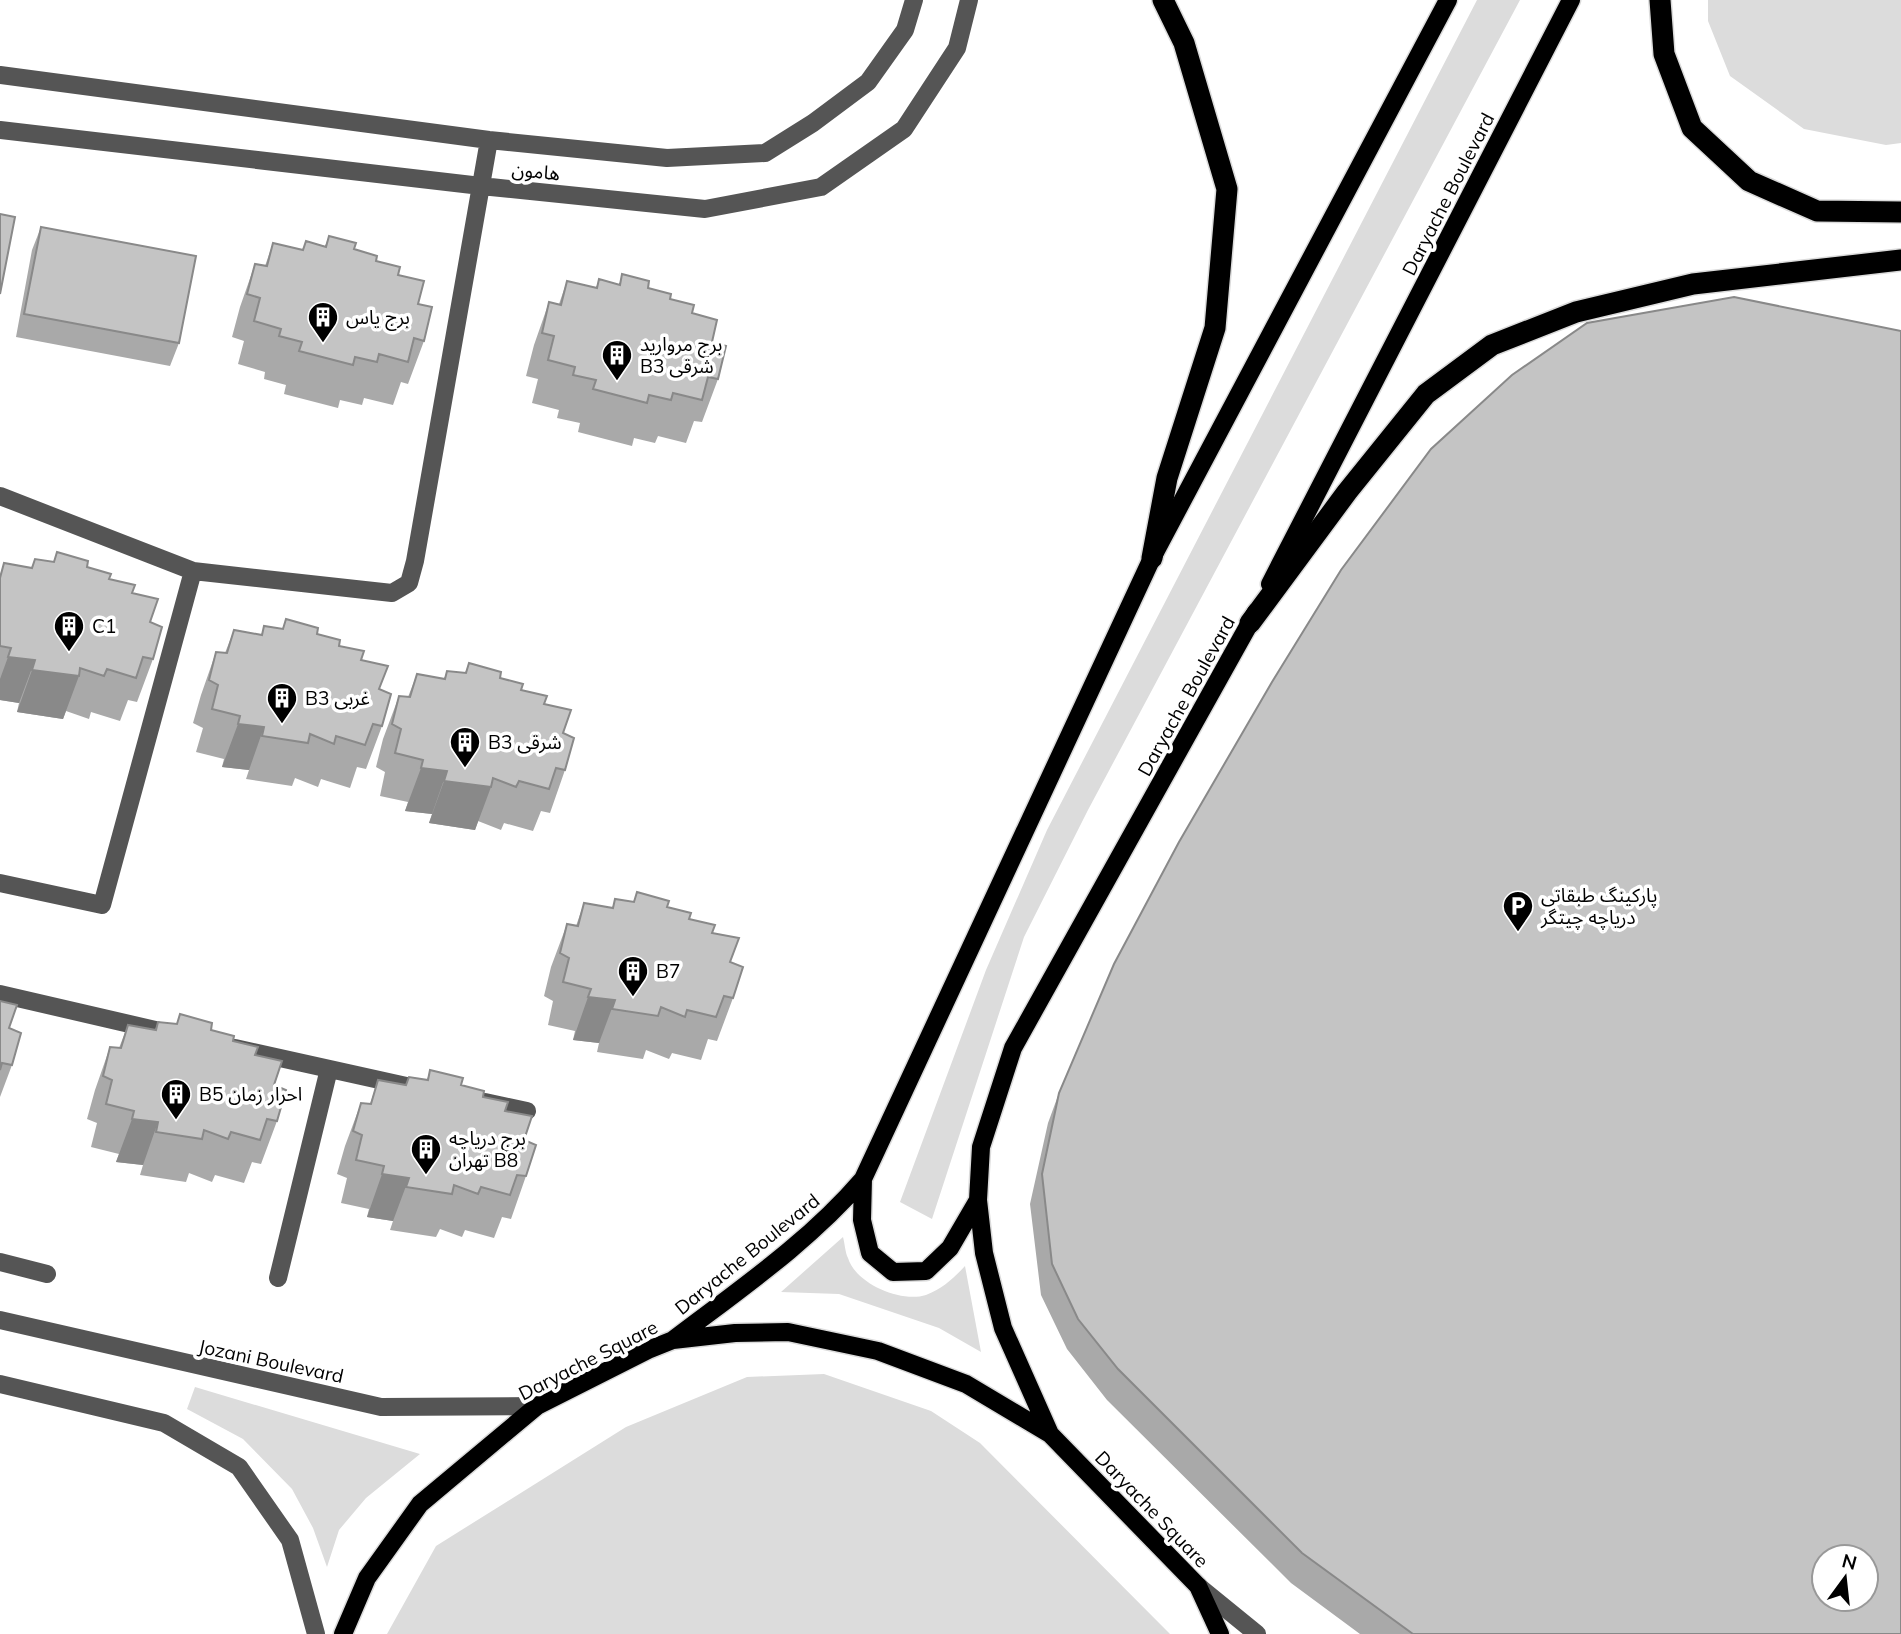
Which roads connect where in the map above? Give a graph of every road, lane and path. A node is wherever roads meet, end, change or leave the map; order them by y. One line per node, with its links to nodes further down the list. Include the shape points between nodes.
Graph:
1 (914, 0): 9 (street, هامون, via 905,30 868,82 765,153 667,158)
2 (969, 0): 10 (street, هامون, via 957,48 904,129 821,187 705,209)
3 (1163, 0): 14 (highway, via 1184,43 1227,189 1215,328 1167,478)
4 (1448, 0): 14 (main road, Daryache Boulevard)
5 (1571, 0): 16 (main road, Daryache Boulevard)
6 (1660, 0): 11 (highway, via 1664,54 1692,128 1749,181 1817,211)
7 (0, 75): 9 (street, هامون)
8 (0, 130): 10 (street, هامون)
9 (489, 141): 10 (street)
10 (481, 186): 15 (street, via 409,583 392,593)
11 (1901, 212)
12 (1901, 260): 16 (highway, via 1693,284 1576,312 1492,345 1426,394)
13 (0, 496): 15 (street)
14 (1152, 558): 25 (main road, Daryache Boulevard)
15 (193, 571): 17 (street, via 102,905)
16 (1250, 623): 26 (main road, Daryache Boulevard, via 1013,1048 981,1147)
17 (0, 883)
18 (0, 995): 19 (street)
19 (197, 1040)
20 (224, 1045): 21 (street)
21 (329, 1069): 22 (street); 29 (street)
22 (435, 1091)
23 (474, 1100): 24 (street)
24 (527, 1111)
25 (863, 1179): 26 (main road, via 862,1220 870,1253 893,1272 926,1271 950,1248); 31 (main road, Daryache Boulevard, via 838,1209 797,1245)
26 (978, 1200): 34 (main road, Daryache Boulevard, via 984,1253 1003,1328)
27 (0, 1262): 28 (street)
28 (47, 1274)
29 (278, 1278)
30 (0, 1320): 33 (street, Jozani Boulevard, via 381,1407)
31 (673, 1340): 33 (main road, Daryache Square); 34 (main road, Daryache Square, via 788,1332 878,1350 966,1384)
32 (0, 1384): 36 (street, via 164,1423 239,1467 290,1540)
33 (537, 1406): 37 (main road, Daryache Square, via 420,1504 367,1578)
34 (1050, 1434): 35 (main road, Daryache Square)
35 (1198, 1586): 38 (main road, Daryache Square); 39 (street)
36 (316, 1634)
37 (344, 1634)
38 (1220, 1634)
39 (1257, 1634)

